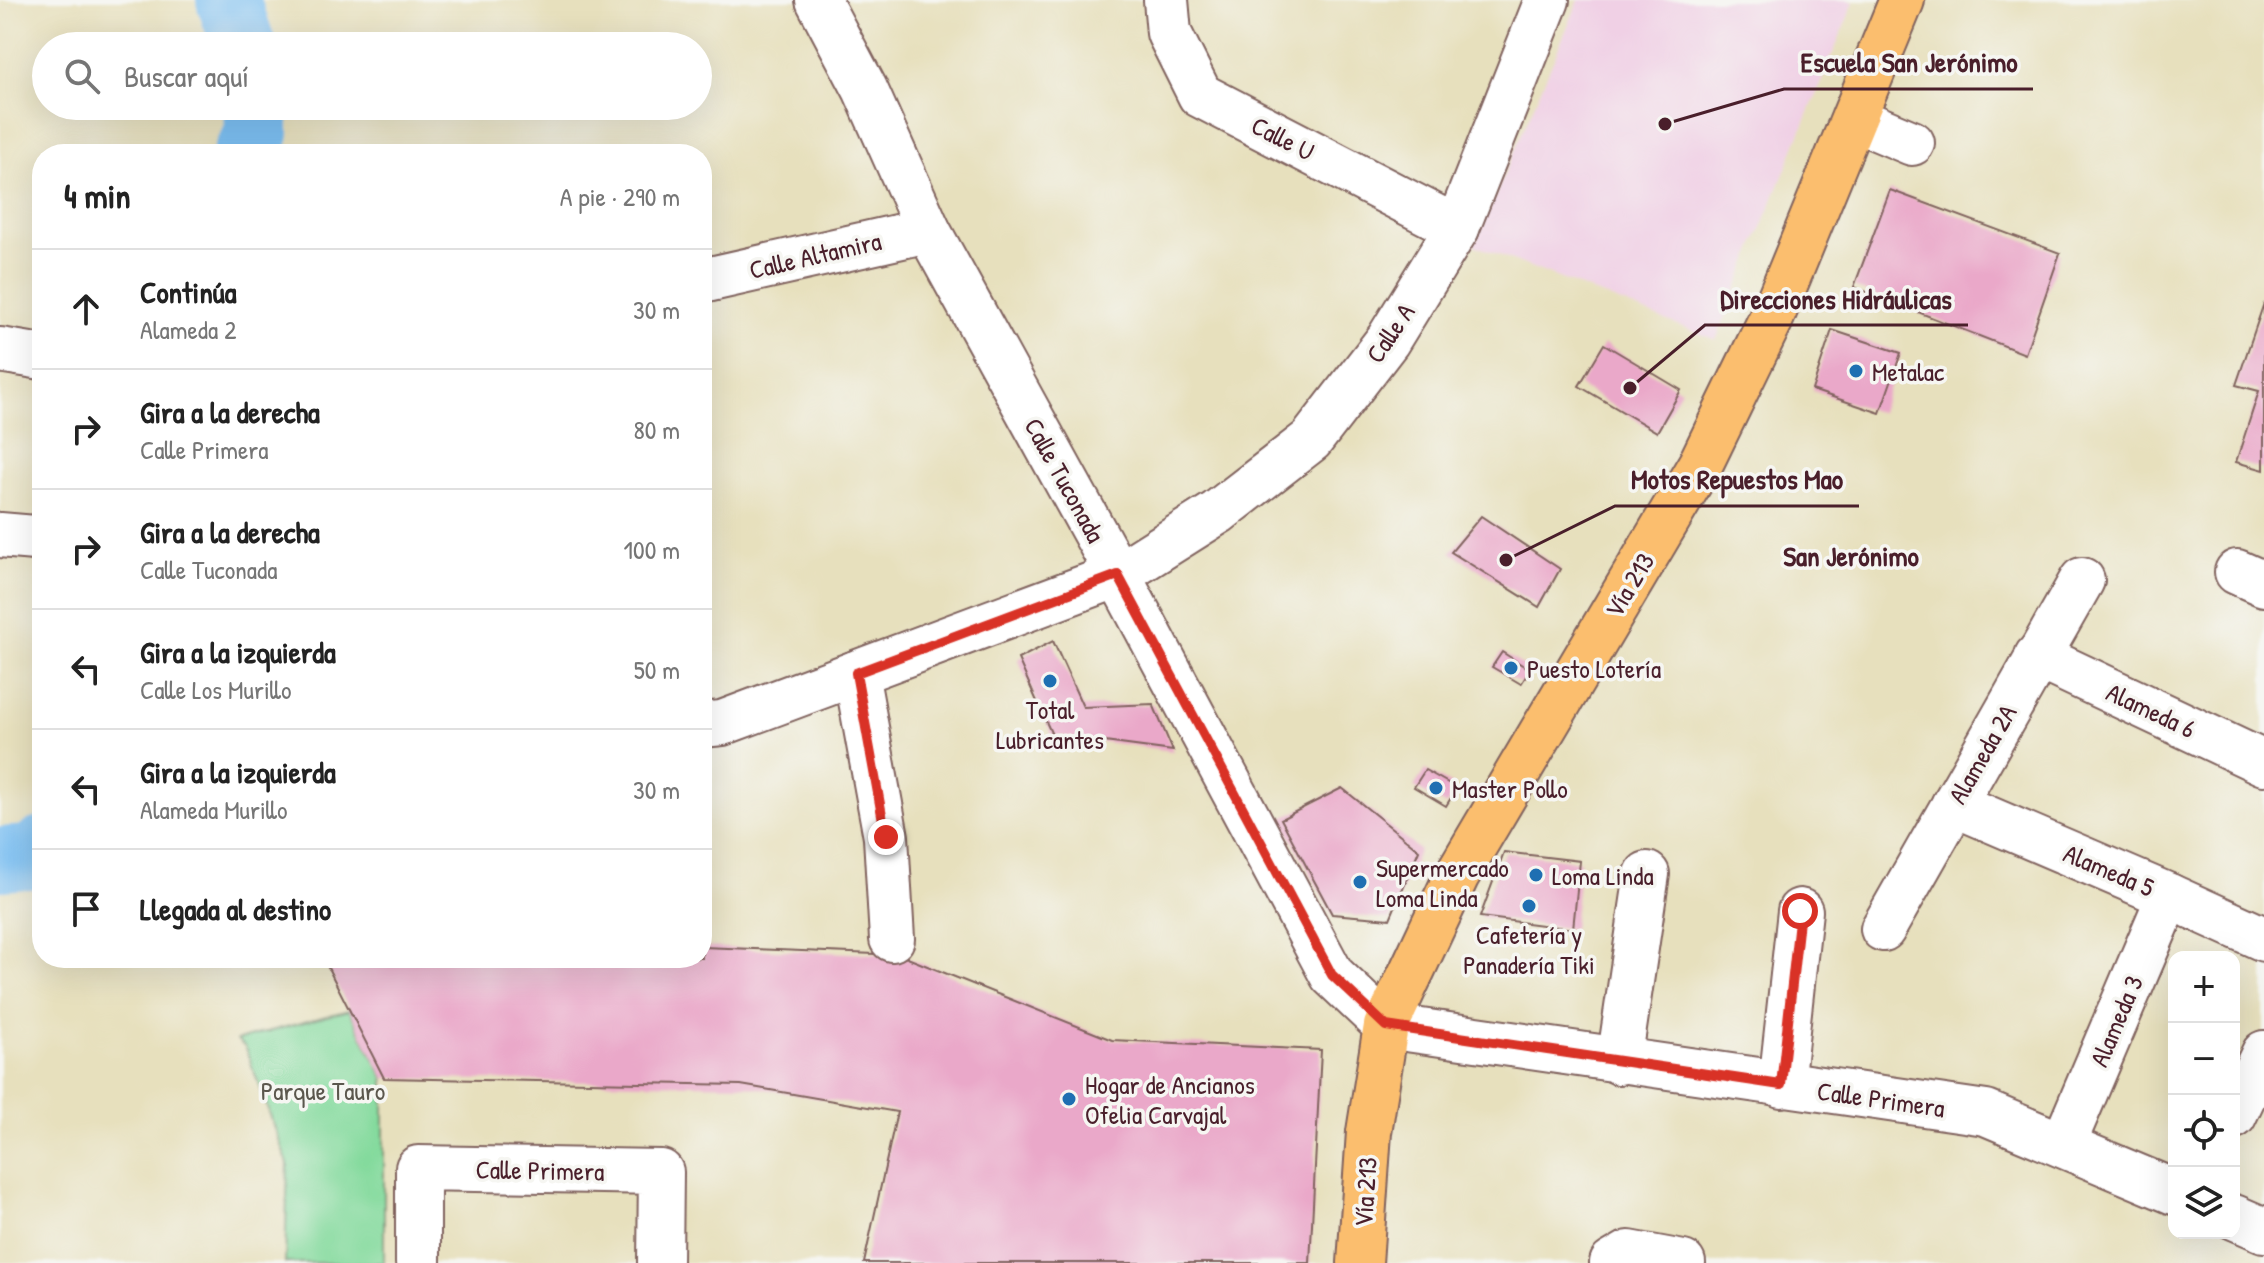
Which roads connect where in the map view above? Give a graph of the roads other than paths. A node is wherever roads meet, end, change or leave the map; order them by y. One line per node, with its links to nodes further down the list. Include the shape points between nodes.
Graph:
1 (818, 0): 8 (street, Calle Tuconada, via 865,89)
2 (1166, 0): 7 (street, Calle U, via 1169,33 1200,95)
3 (1547, 0): 7 (street, Calle A)
4 (1902, 0): 5 (main road, Vía 213)
5 (1855, 119): 6 (street); 27 (main road, Vía 213, via 1771,319 1700,465 1457,875)
6 (1912, 143)
7 (1457, 228): 14 (street, Calle A, via 1388,340 1311,440 1218,512)
8 (928, 230): 9 (street, Calle Altamira); 14 (street, Calle Tuconada)
9 (712, 279)
10 (0, 350): 11 (street)
11 (32, 355)
12 (0, 535): 13 (street)
13 (32, 538)
14 (1118, 575): 17 (street, Calle A); 27 (street, Calle Tuconada, via 1332,975)
15 (2082, 580): 16 (street, Alameda 2A)
16 (2037, 656): 19 (street, Alameda 6); 20 (street, Alameda 2A)
17 (856, 673): 18 (street, Calle A); 25 (street, via 886,837)
18 (712, 724)
19 (2264, 763)
20 (1954, 804): 22 (street, Alameda 5); 24 (street, Alameda 2A)
21 (1647, 874): 29 (street)
22 (2169, 896): 26 (street, Alameda 5); 32 (street, Alameda 3)
23 (1800, 911): 30 (street)
24 (1883, 929)
25 (892, 939)
26 (2264, 939)
27 (1386, 1026): 29 (street, Calle Primera); 38 (main road, Vía 213, via 1369,1132)
28 (2264, 1053): 31 (street)
29 (1619, 1062): 30 (street, Calle Primera)
30 (1781, 1085): 32 (street, Calle Primera, via 1986,1113)
31 (2240, 1103)
32 (2063, 1145): 33 (street, Calle Primera)
33 (2168, 1189)
34 (2240, 1220): 35 (street)
35 (2264, 1230)
36 (418, 1263): 37 (street, Calle Primera, via 418,1168 661,1172)
37 (660, 1263)
38 (1360, 1263)
39 (1612, 1263): 40 (street, via 1629,1253)
40 (1683, 1263)

